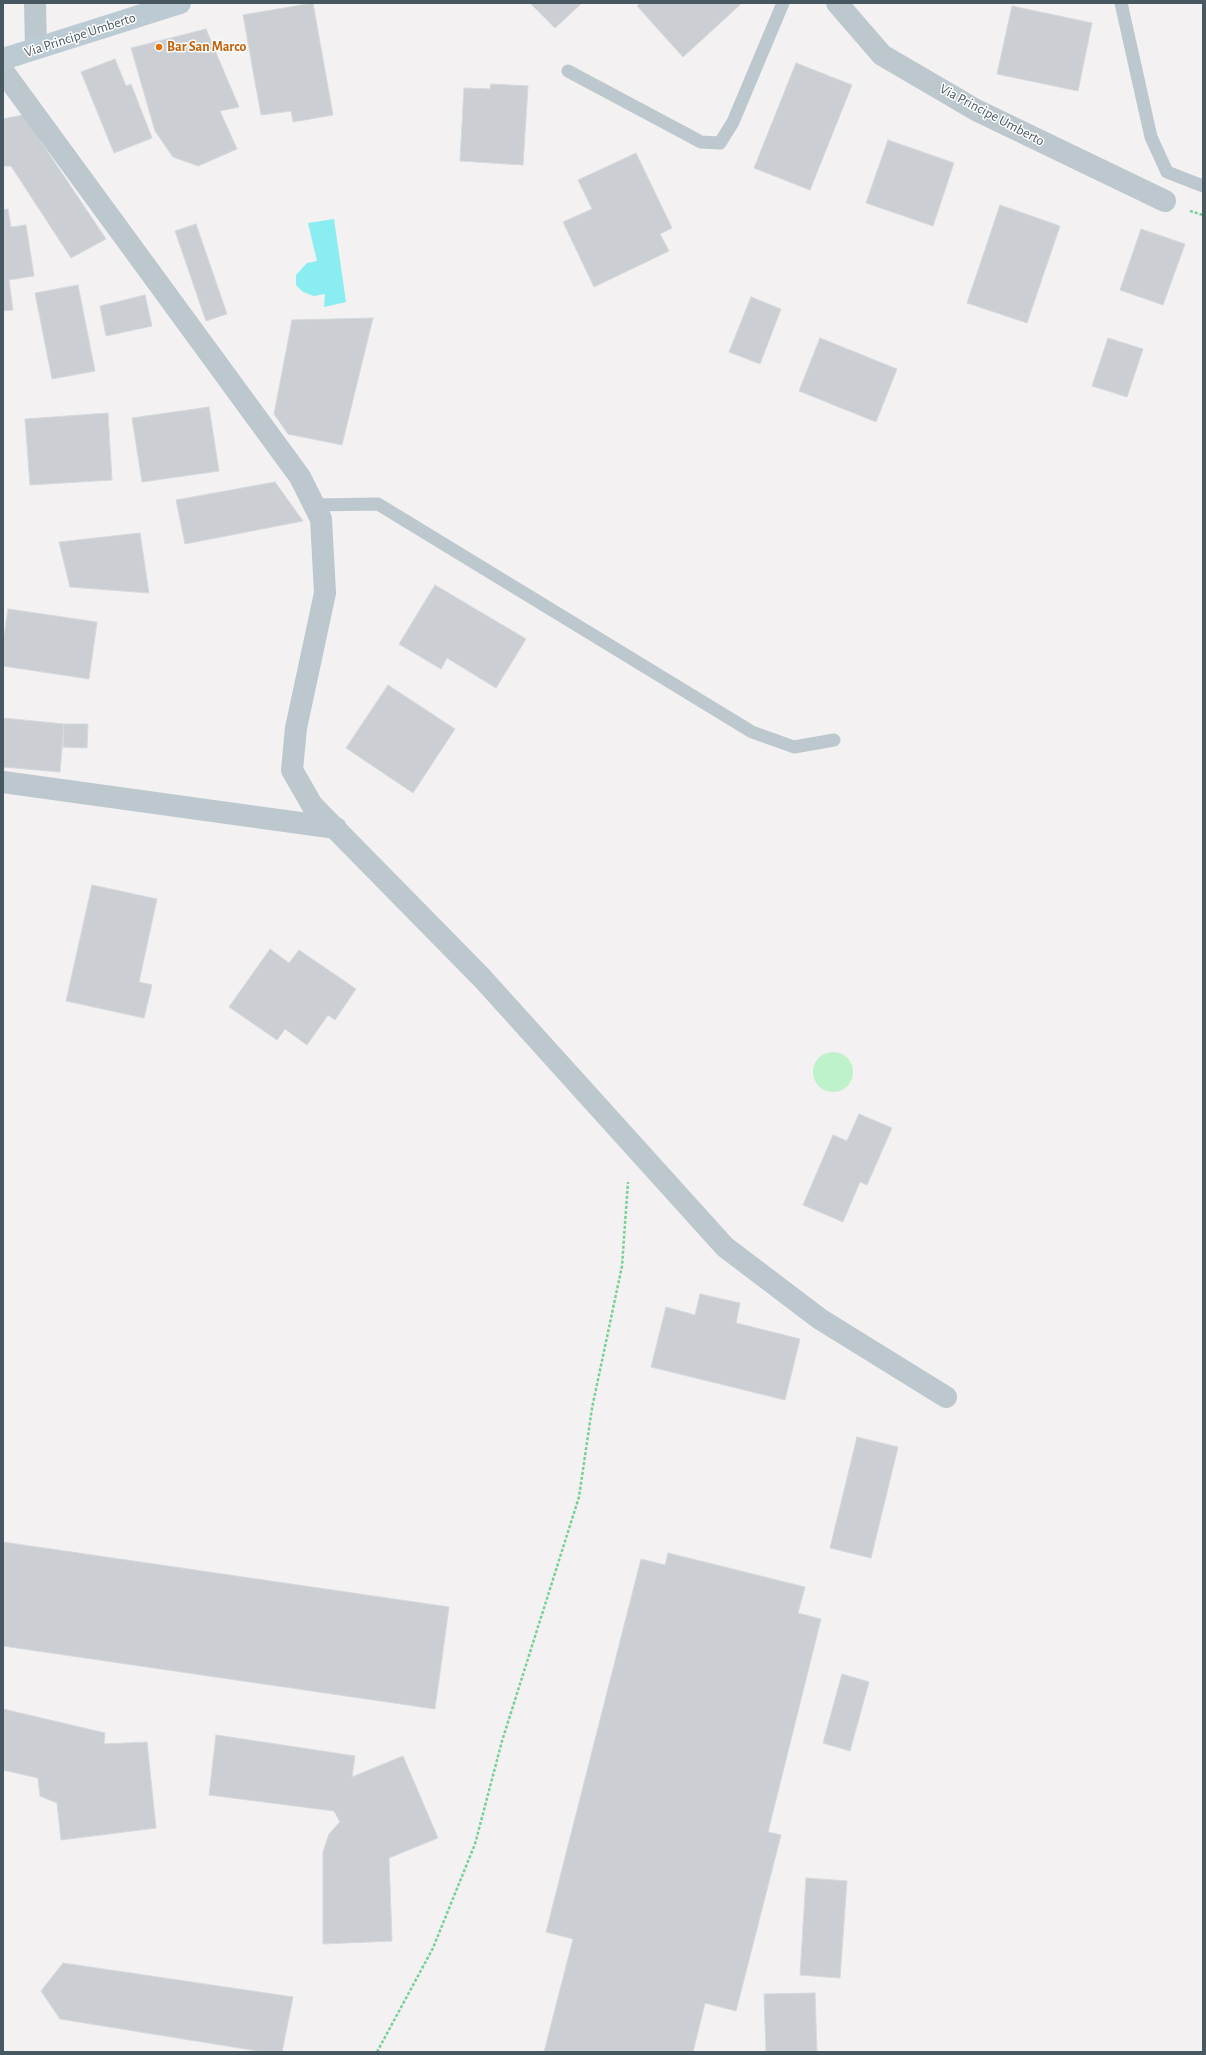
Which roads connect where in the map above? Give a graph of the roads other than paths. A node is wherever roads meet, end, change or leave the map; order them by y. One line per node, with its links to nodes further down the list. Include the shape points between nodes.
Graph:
1 (35, 3): 6 (street)
2 (180, 3): 6 (street, Via Principe Umberto)
3 (783, 3): 8 (lane, via 733,122 720,144 701,142)
4 (837, 3): 11 (street, Via Principe Umberto, via 882,55 976,110)
5 (1121, 3): 10 (lane, via 1151,137 1167,172)
6 (36, 48): 7 (street, Via Principe Umberto)
7 (3, 59)
8 (568, 71)
9 (3, 72): 12 (street, via 300,477)
10 (1203, 186)
11 (1165, 201)
12 (314, 505): 13 (lane, via 378,504 752,732 794,747); 15 (street, via 321,520 325,593 296,728 292,770 312,805)
13 (834, 740)
14 (3, 782): 15 (street)
15 (336, 828): 16 (street, via 482,978 725,1247 820,1319)
16 (946, 1397)

